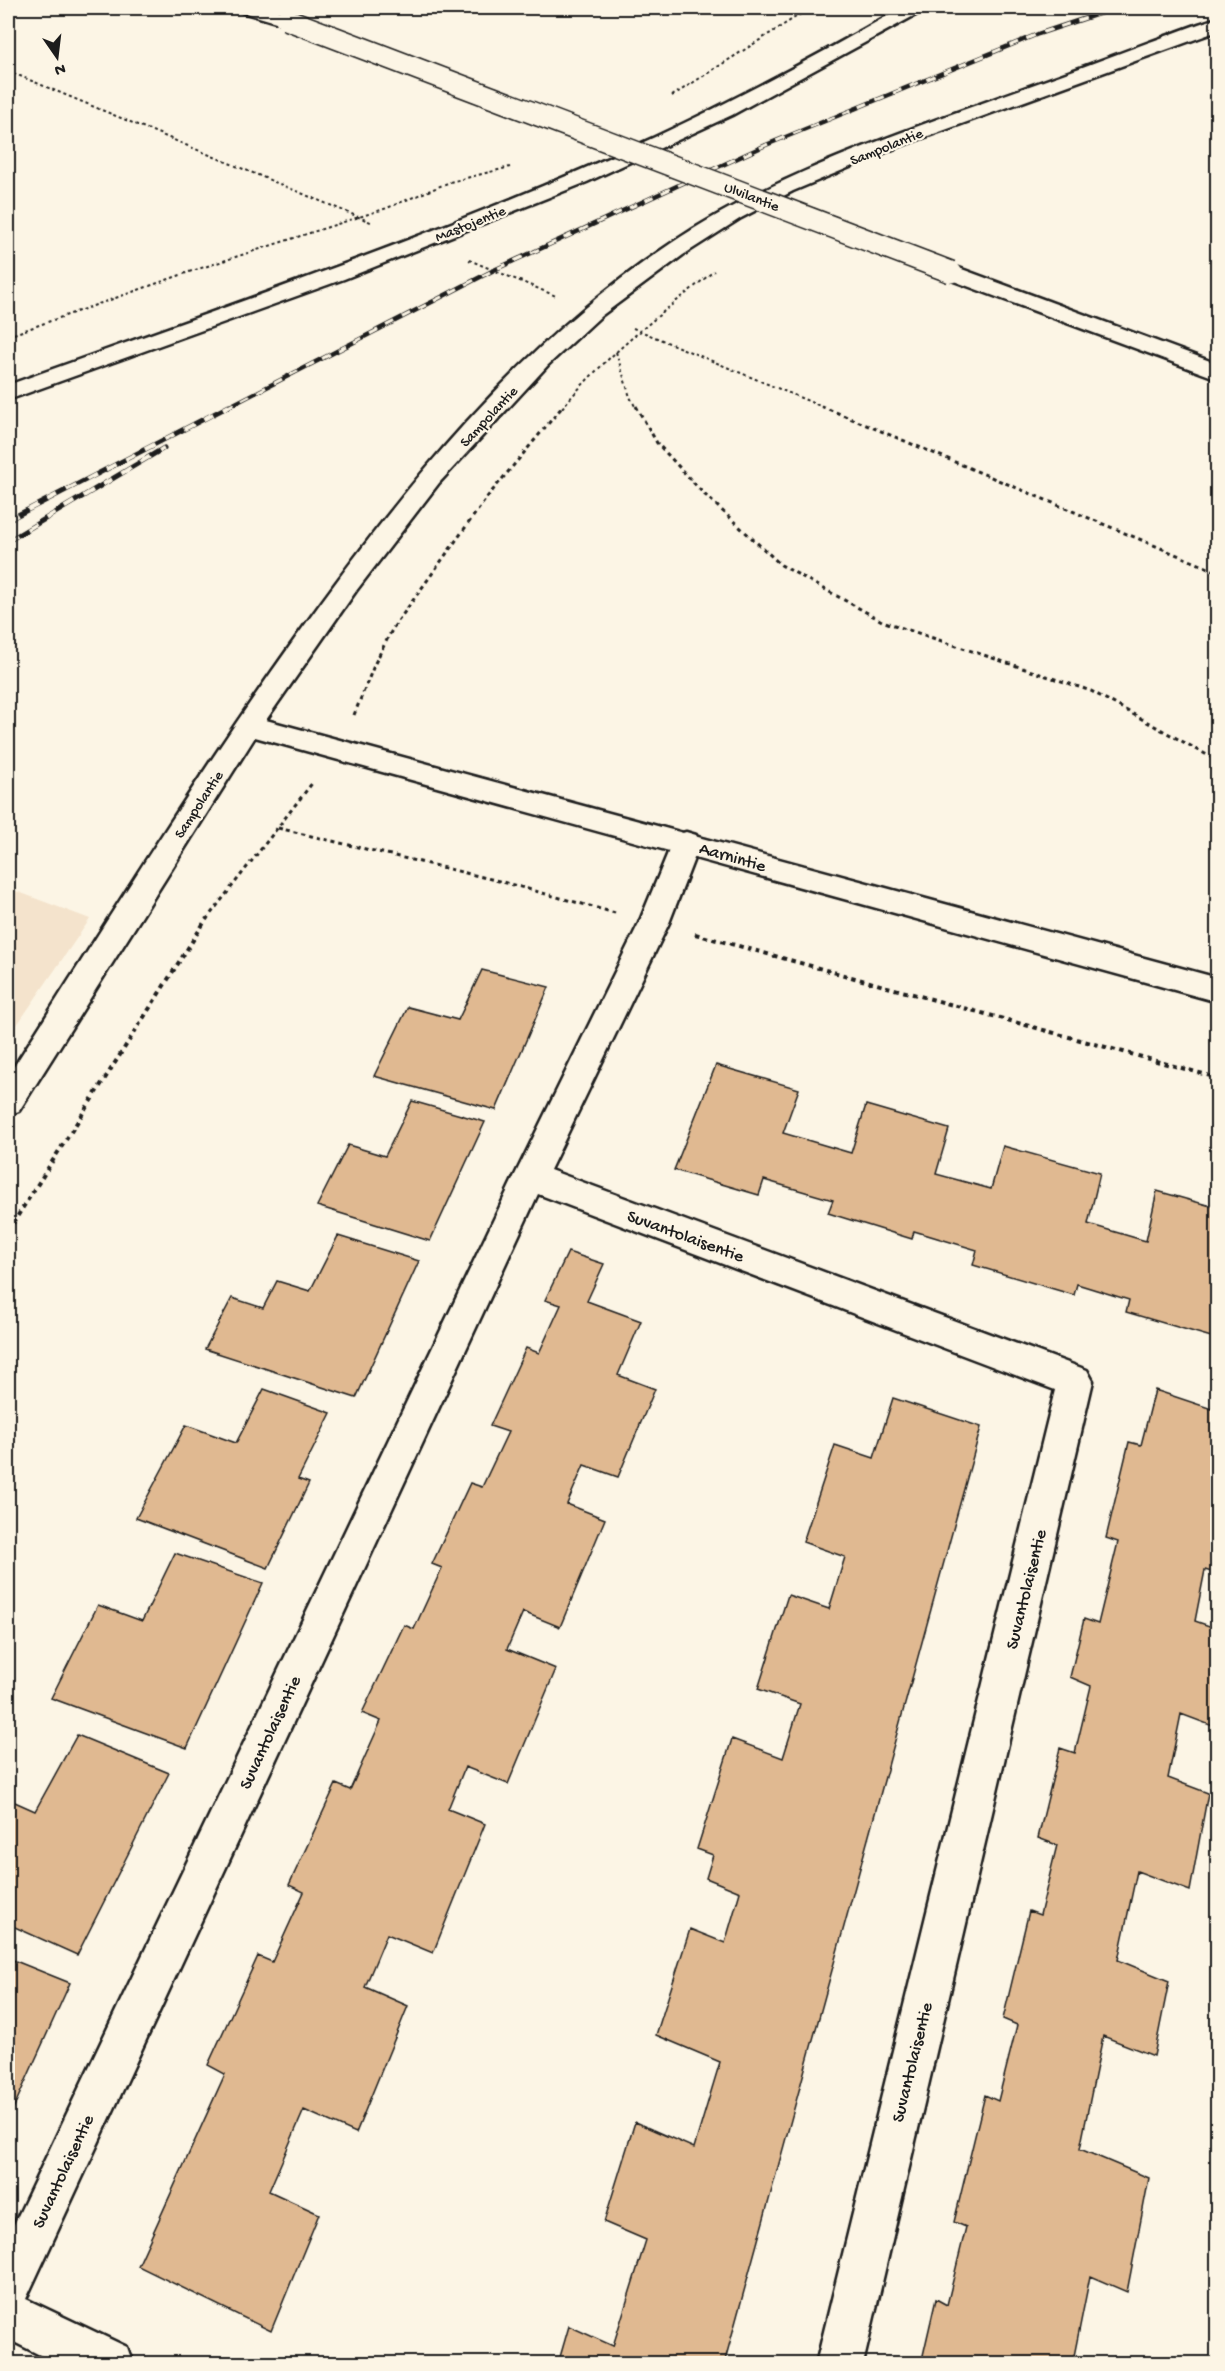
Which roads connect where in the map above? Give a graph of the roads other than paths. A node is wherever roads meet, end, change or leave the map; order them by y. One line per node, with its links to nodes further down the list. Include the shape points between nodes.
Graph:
1 (249, 8): 4 (street, Ulvilantie)
2 (267, 8): 4 (street, Ulvilantie)
3 (914, 8): 7 (street, Mastojentie, via 755,95 510,207)
4 (286, 19): 6 (street, Ulvilantie, bridge)
5 (1218, 24): 8 (street, Sampolantie, via 880,148 754,203 675,250 593,311 540,360 430,477 347,585)
6 (1218, 372)
7 (8, 393)
8 (248, 725): 9 (street, Aarnintie); 11 (street, Sampolantie)
9 (686, 843): 10 (street, Aarnintie); 12 (street, Suvantolaisentie, via 654,923)
10 (1218, 990)
11 (8, 1102)
12 (530, 1177): 13 (street, Suvantolaisentie); 16 (street, Suvantolaisentie, via 1075,1381)
13 (8, 2286)
14 (8, 2315): 15 (street)
15 (110, 2364)
16 (838, 2364)

